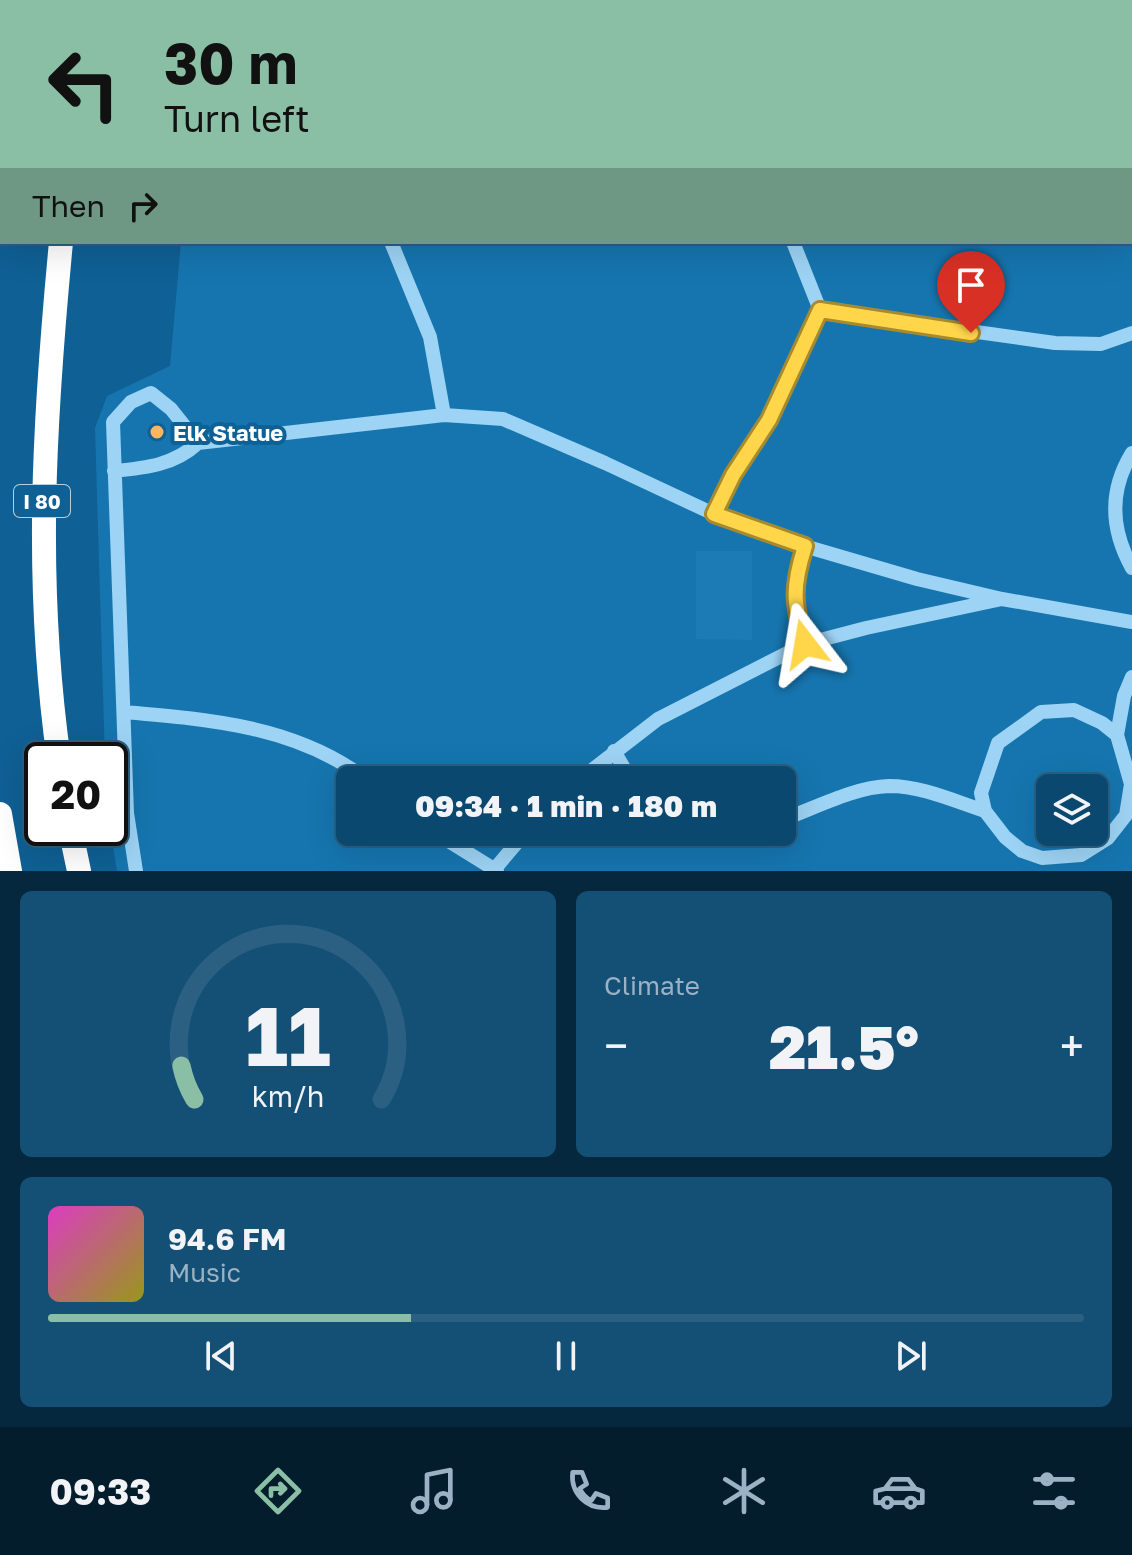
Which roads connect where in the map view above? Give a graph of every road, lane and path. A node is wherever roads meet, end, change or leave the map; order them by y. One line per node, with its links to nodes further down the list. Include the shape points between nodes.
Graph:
1 (61, 244): 19 (highway, I 80, via 42,504 46,637)
2 (392, 244): 6 (lane, via 430,337)
3 (794, 244): 4 (lane)
4 (820, 310): 5 (lane, via 1055,343 1101,344); 10 (lane, via 769,420)
5 (1132, 333)
6 (444, 415): 7 (lane); 10 (lane, via 503,419)
7 (198, 443): 9 (lane, via 185,455 153,467); 9 (lane, via 151,393 131,402 113,422)
8 (1132, 453): 12 (lane, via 1113,502 1120,547)
9 (114, 471): 17 (lane)
10 (714, 514): 11 (lane)
11 (805, 546): 13 (lane); 15 (lane, via 795,576 795,608)
12 (1132, 568)
13 (1002, 599): 14 (lane); 15 (lane)
14 (1132, 622)
15 (805, 644): 20 (lane, via 658,719)
16 (1132, 677): 18 (lane)
17 (124, 712): 21 (lane, via 215,720 287,737); 33 (lane, via 127,813)
18 (1117, 735): 24 (lane, via 1074,710 1041,712 998,743 981,793); 30 (lane, via 1131,784 1126,815 1108,838 1081,855)
19 (57, 742)
20 (614, 751): 22 (lane); 23 (lane)
21 (345, 766)
22 (596, 766)
23 (623, 766)
24 (985, 811): 26 (lane, via 921,790 887,786); 30 (lane, via 1005,837)
25 (0, 814): 31 (highway)
26 (796, 815)
27 (74, 846): 32 (highway)
28 (456, 846): 34 (lane)
29 (515, 846): 34 (lane)
30 (1040, 864)
31 (10, 871)
32 (79, 871)
33 (136, 871)
34 (494, 871)

